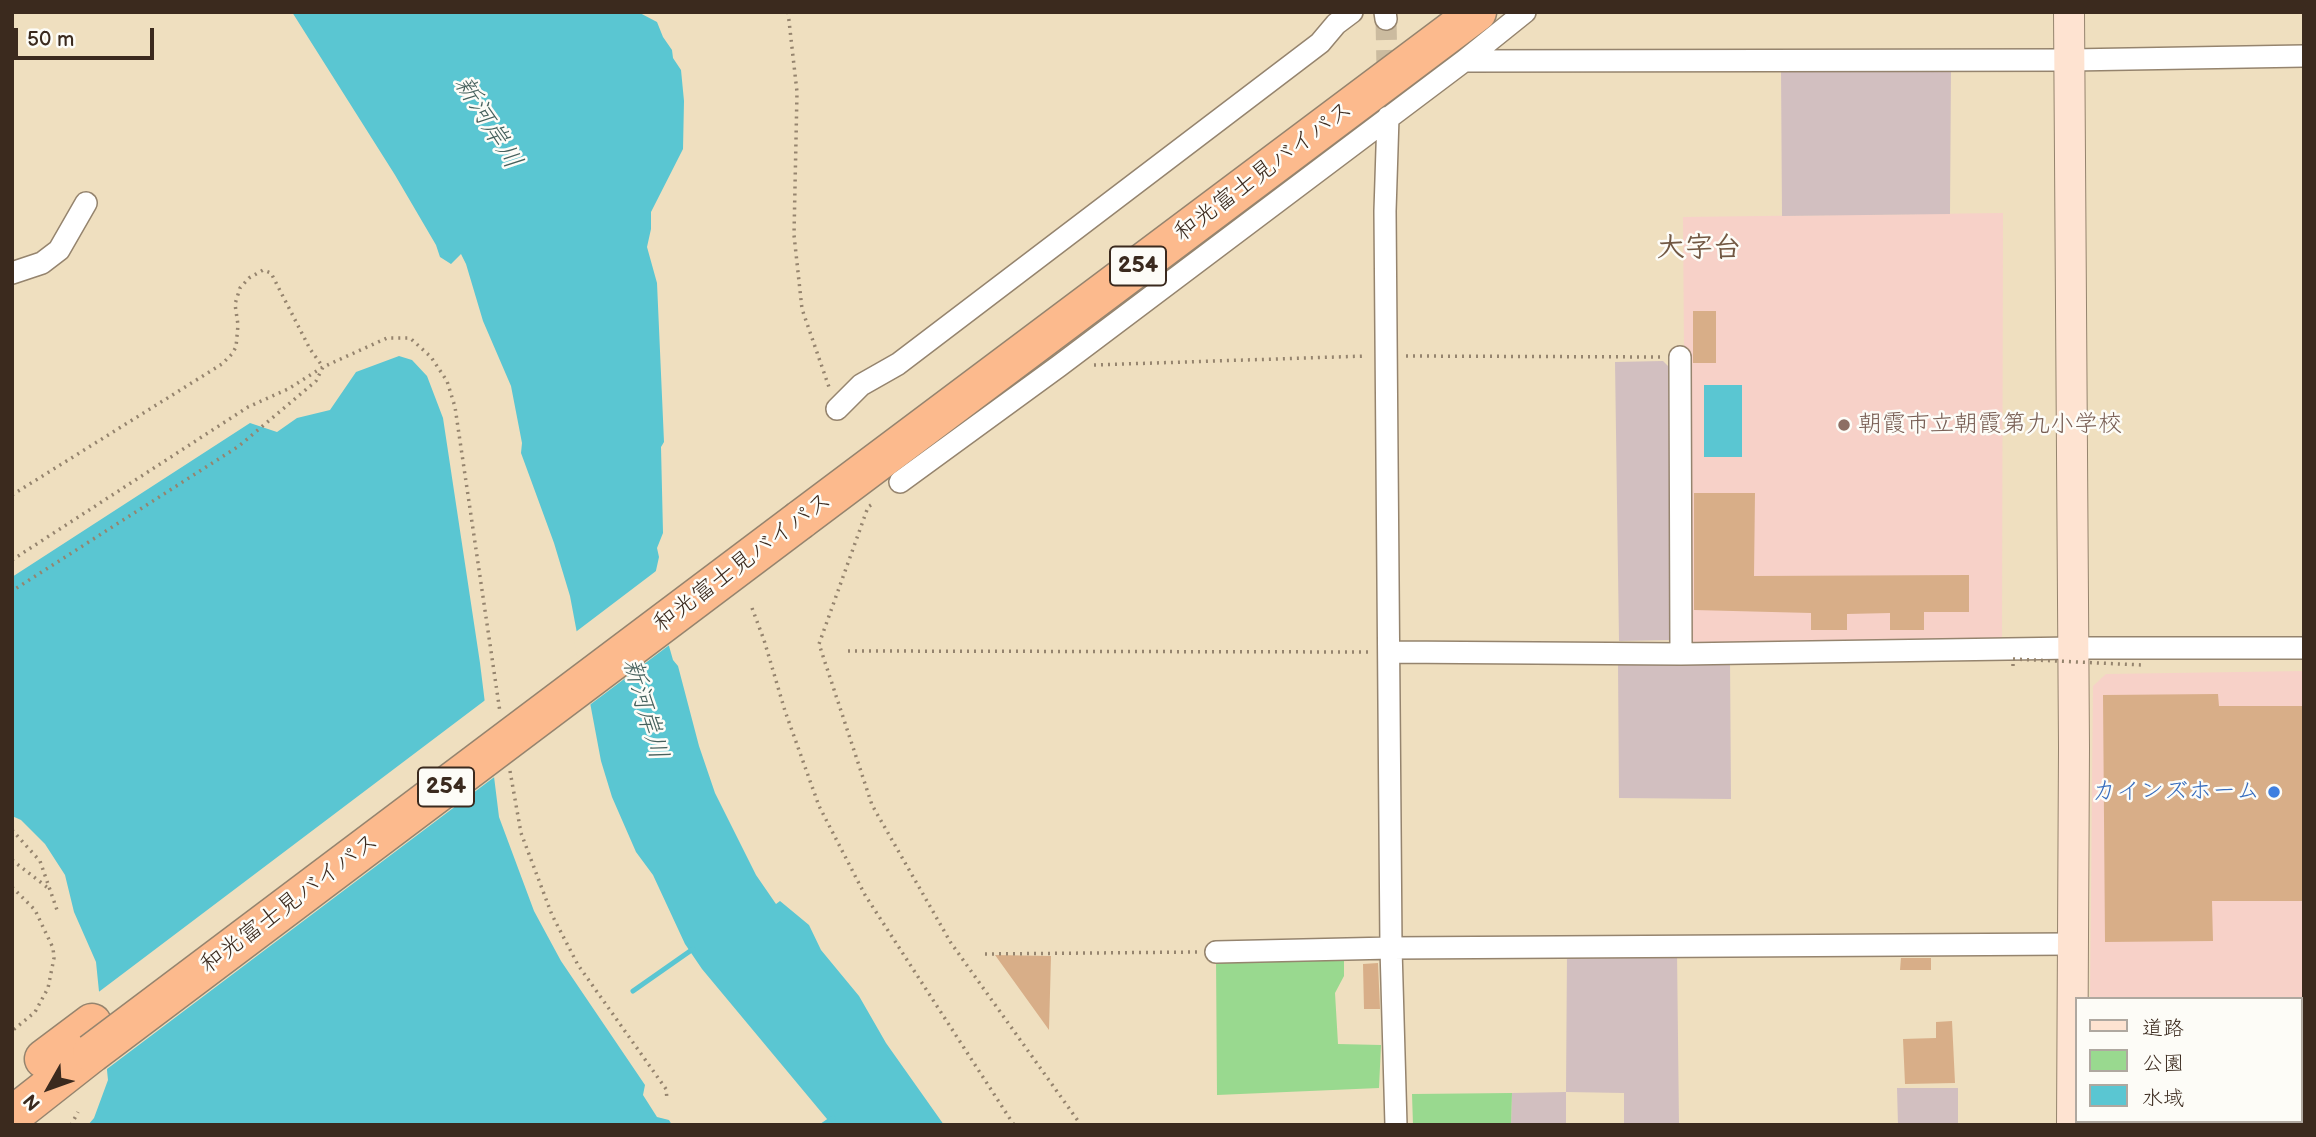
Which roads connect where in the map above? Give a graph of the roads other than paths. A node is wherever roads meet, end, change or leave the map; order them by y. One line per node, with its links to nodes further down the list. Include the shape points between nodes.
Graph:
1 (1352, 12): 13 (street, via 1309,52 898,364 861,385)
2 (1432, 12): 15 (highway, 和光富士見バイパス / 254)
3 (1477, 12): 15 (highway, 和光富士見バイパス / 254)
4 (1525, 12): 8 (street)
5 (2069, 12): 7 (street)
6 (2304, 56): 7 (street)
7 (2071, 60): 8 (street); 16 (street)
8 (1464, 61): 9 (street)
9 (1388, 117): 14 (street); 18 (street)
10 (86, 203): 11 (street, via 59,250 42,263)
11 (12, 273)
12 (1680, 357): 19 (street)
13 (837, 409)
14 (900, 482)
15 (799, 505): 23 (highway, 和光富士見バイパス / 254, bridge)
16 (2073, 648): 17 (street); 19 (street); 20 (street)
17 (2304, 648)
18 (1390, 652): 19 (street); 21 (street)
19 (1681, 654)
20 (2071, 944): 21 (street); 27 (street)
21 (1391, 948): 22 (street); 26 (street)
22 (1216, 952)
23 (92, 1038): 24 (highway, 和光富士見バイパス / 254); 25 (highway, 和光富士見バイパス / 254)
24 (12, 1084)
25 (12, 1116)
26 (1396, 1125)
27 (2071, 1125)

